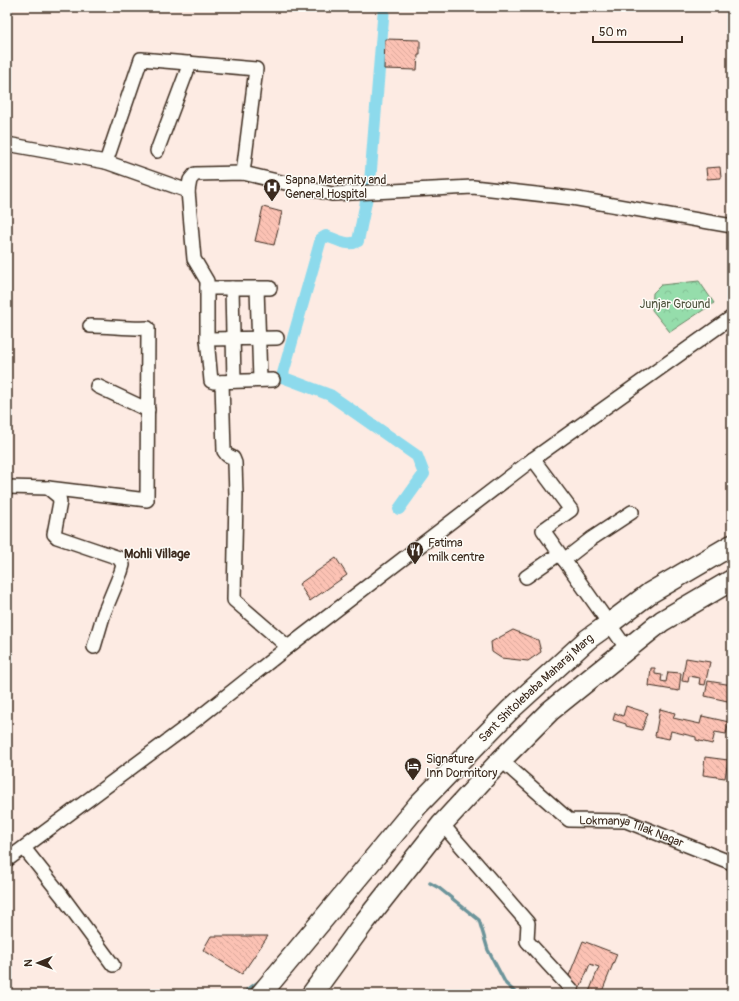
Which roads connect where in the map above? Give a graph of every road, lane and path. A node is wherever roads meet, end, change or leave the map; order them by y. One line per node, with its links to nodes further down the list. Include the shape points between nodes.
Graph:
1 (190, 64): 3 (street); 4 (street, via 141,59); 5 (street, via 256,69)
2 (7, 144): 4 (street)
3 (157, 151)
4 (106, 162): 6 (street)
5 (243, 173): 6 (street, via 195,174 190,180); 7 (street, via 332,194 473,187 572,198)
6 (188, 191): 8 (street, via 194,259 207,281)
7 (732, 226)
8 (207, 288): 9 (street); 13 (street)
9 (232, 288): 14 (street); 15 (street, via 264,288)
10 (732, 317): 19 (street)
11 (90, 326): 18 (street, via 148,328)
12 (277, 338): 15 (street)
13 (207, 339): 14 (street); 16 (street, via 211,381)
14 (233, 339): 15 (street); 16 (street)
15 (258, 339): 16 (street, via 267,380)
16 (228, 382): 29 (street, via 224,451 235,463 234,600)
17 (97, 386): 18 (street)
18 (148, 410): 21 (street, via 147,500)
19 (533, 459): 24 (street, via 571,510 543,530); 29 (street)
20 (7, 487): 21 (street)
21 (48, 488): 28 (street, via 59,497 60,502 54,534 119,558 123,565)
22 (632, 512): 24 (street)
23 (732, 545): 27 (main road, Sant Shitolebaba Maharaj Marg, via 650,593)
24 (562, 557): 25 (street); 27 (street)
25 (526, 577)
26 (732, 580): 30 (main road, via 662,621)
27 (609, 624): 30 (street); 33 (main road, Sant Shitolebaba Maharaj Marg, via 588,639 510,710 418,804)
28 (94, 647)
29 (288, 647): 34 (street, via 201,716)
30 (627, 649): 31 (main road, via 550,711)
31 (501, 760): 32 (main road); 37 (street, Lokmanya Tilak Nagar, via 569,820 626,821)
32 (442, 824): 35 (main road); 39 (street, via 528,923 527,941)
33 (391, 838): 35 (main road); 40 (main road, Sant Shitolebaba Maharaj Marg)
34 (24, 848): 36 (street); 38 (street)
35 (417, 856): 41 (main road)
36 (7, 860)
37 (732, 863)
38 (113, 965)
39 (572, 990)
40 (261, 994)
41 (312, 994)

